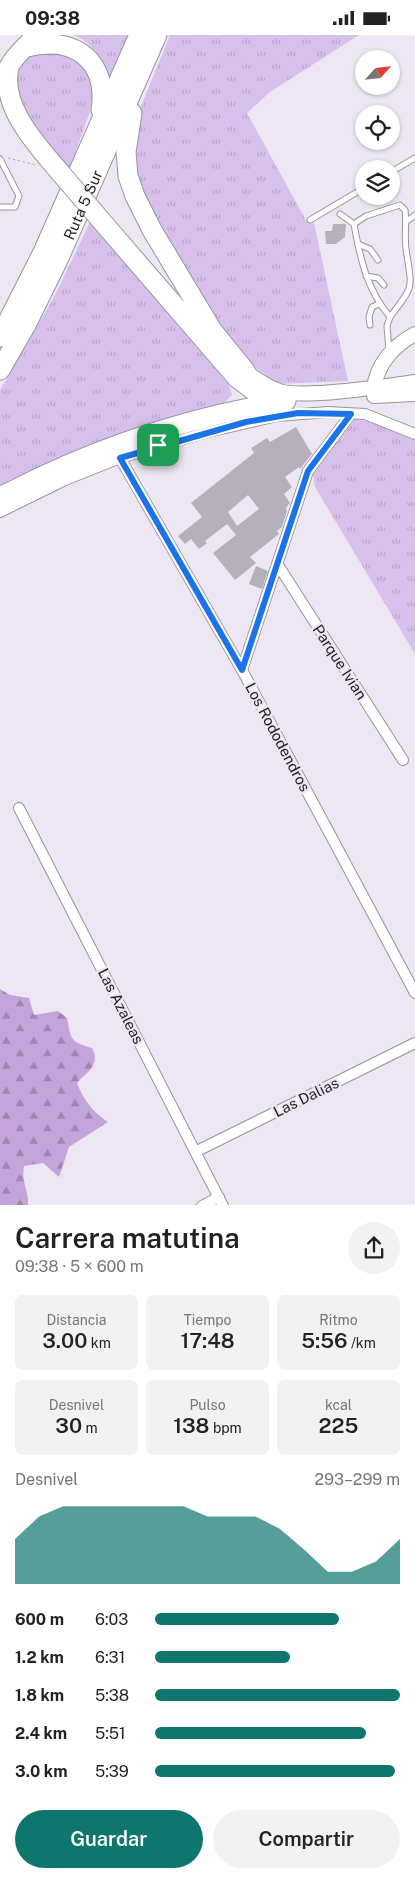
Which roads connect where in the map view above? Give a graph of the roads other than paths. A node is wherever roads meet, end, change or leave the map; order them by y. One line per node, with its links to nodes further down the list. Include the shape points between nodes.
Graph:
1 (37, 35): 4 (highway)
2 (139, 35): 6 (highway, Ruta 5 Sur)
3 (157, 35): 5 (highway, Ruta 5 Sur)
4 (18, 54): 6 (highway, via 34,43 53,38 84,48 97,66 102,81); 27 (highway, bridge, via 5,79 8,105 18,122)
5 (141, 73): 28 (highway, Ruta 5 Sur, via 55,267); 29 (highway, via 126,143 126,166 131,185 152,230 212,330)
6 (97, 129): 25 (highway, Ruta 5 Sur, via 40,260)
7 (0, 158): 11 (lane, via 19,196 15,207)
8 (415, 158): 9 (lane)
9 (400, 167)
10 (355, 193): 14 (lane)
11 (0, 207)
12 (340, 214): 16 (lane)
13 (415, 215): 15 (lane)
14 (310, 220)
15 (406, 221): 16 (lane, via 405,210 400,205); 22 (lane, via 406,249 414,288 410,297)
16 (354, 223): 17 (lane)
17 (358, 244): 18 (lane, via 370,249); 19 (lane)
18 (378, 260)
19 (366, 276): 20 (lane, via 378,278); 21 (lane)
20 (384, 285)
21 (379, 304): 22 (lane); 23 (lane, via 369,313)
22 (390, 317): 26 (lane, via 387,336)
23 (370, 325)
24 (415, 334): 26 (main road, via 398,343)
25 (0, 337)
26 (390, 353): 31 (main road, via 376,375)
27 (215, 355): 29 (highway); 33 (highway, via 237,378 260,395)
28 (0, 371)
29 (246, 371): 31 (main road, via 281,392)
30 (415, 382): 31 (main road)
31 (374, 388)
32 (415, 394): 33 (main road)
33 (286, 401): 37 (highway, via 198,420 130,440)
34 (351, 414): 35 (street, via 365,415); 36 (street, via 277,416); 39 (street, via 308,471)
35 (415, 434)
36 (120, 458): 38 (street, via 65,480); 40 (street, Los Rododendros)
37 (0, 497)
38 (0, 512)
39 (278, 565): 40 (street); 41 (street, Parque Ivian)
40 (242, 670): 43 (street, Los Rododendros)
41 (403, 760)
42 (18, 808): 45 (street, Las Azaleas)
43 (415, 993)
44 (415, 1043): 45 (street, Las Dalias)
45 (197, 1151): 46 (street, Las Azaleas)
46 (221, 1201): 47 (street)
47 (202, 1205)

